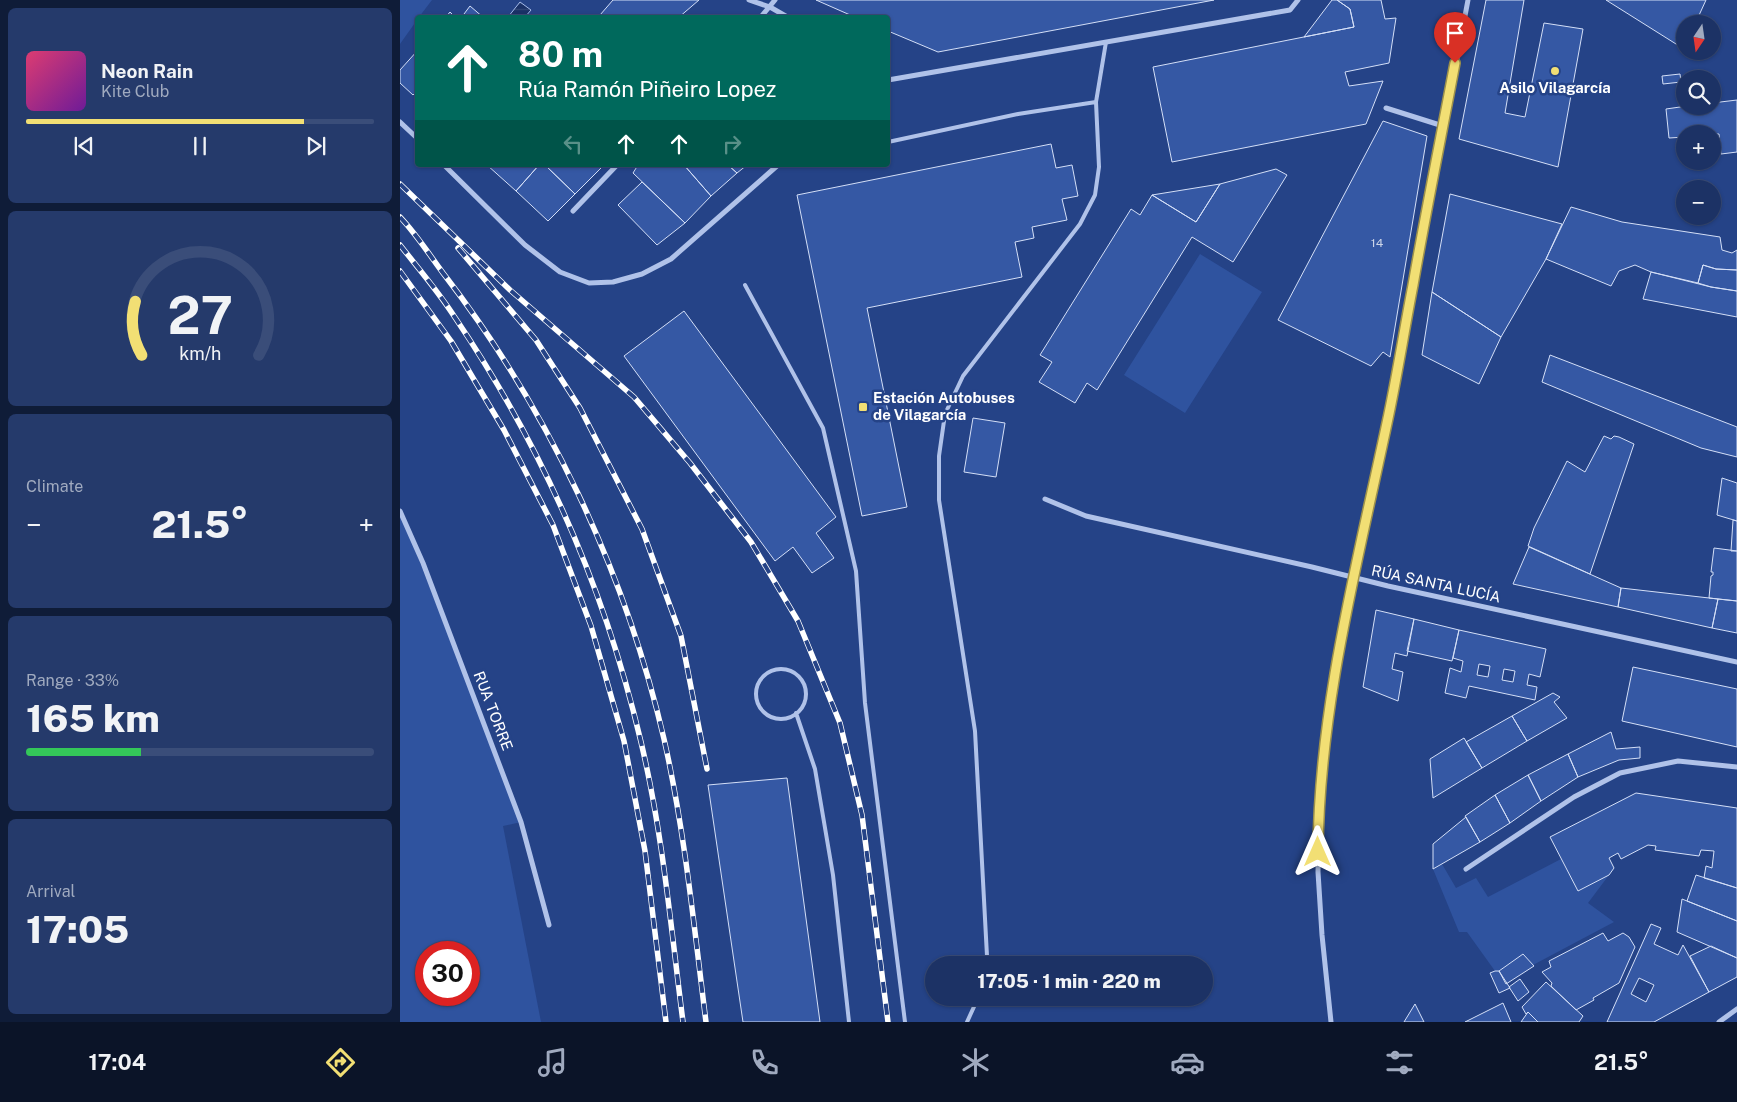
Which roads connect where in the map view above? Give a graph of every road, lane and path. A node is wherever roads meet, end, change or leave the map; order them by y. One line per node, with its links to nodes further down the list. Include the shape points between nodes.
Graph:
1 (749, 0): 5 (street)
2 (775, 0): 5 (street)
3 (1298, 0): 8 (street, via 1290,10)
4 (1468, 0): 13 (street)
5 (770, 7): 6 (street); 7 (street)
6 (763, 15)
7 (784, 15)
8 (1106, 42): 9 (street); 10 (lane)
9 (890, 80)
10 (1096, 102): 15 (lane, via 1018,114); 29 (lane, via 1099,167 1095,195 1080,224 963,376 945,414 939,456 939,500 975,731)
11 (1386, 108): 13 (street)
12 (400, 122): 14 (street)
13 (1443, 126): 23 (street, via 1388,420)
14 (415, 136)
15 (890, 142)
16 (446, 167): 18 (street, via 525,244 560,272 589,283 614,282 642,274 671,259)
17 (615, 167): 19 (street)
18 (776, 167)
19 (573, 211)
20 (745, 285): 33 (lane, via 823,428 856,571 865,703)
21 (1046, 499): 23 (street, RÚA SANTA LUCÍA, via 1086,516)
22 (400, 511): 28 (street, RUA TORRE, via 423,563 521,822)
23 (1354, 578): 24 (street, RÚA SANTA LUCÍA); 35 (street, via 1325,745 1318,813 1318,872)
24 (1737, 662)
25 (796, 714): 25 (lane, via 805,702 802,680 788,670 771,671 759,682 756,690 760,707 774,718); 32 (lane, via 815,769 820,798 833,875)
26 (1737, 767): 27 (street, via 1678,761 1620,773 1574,796)
27 (1466, 869)
28 (549, 925)
29 (987, 956)
30 (975, 1006): 34 (lane)
31 (1737, 1009): 36 (street)
32 (849, 1022)
33 (904, 1022)
34 (968, 1022)
35 (1331, 1022)
36 (1719, 1022)

